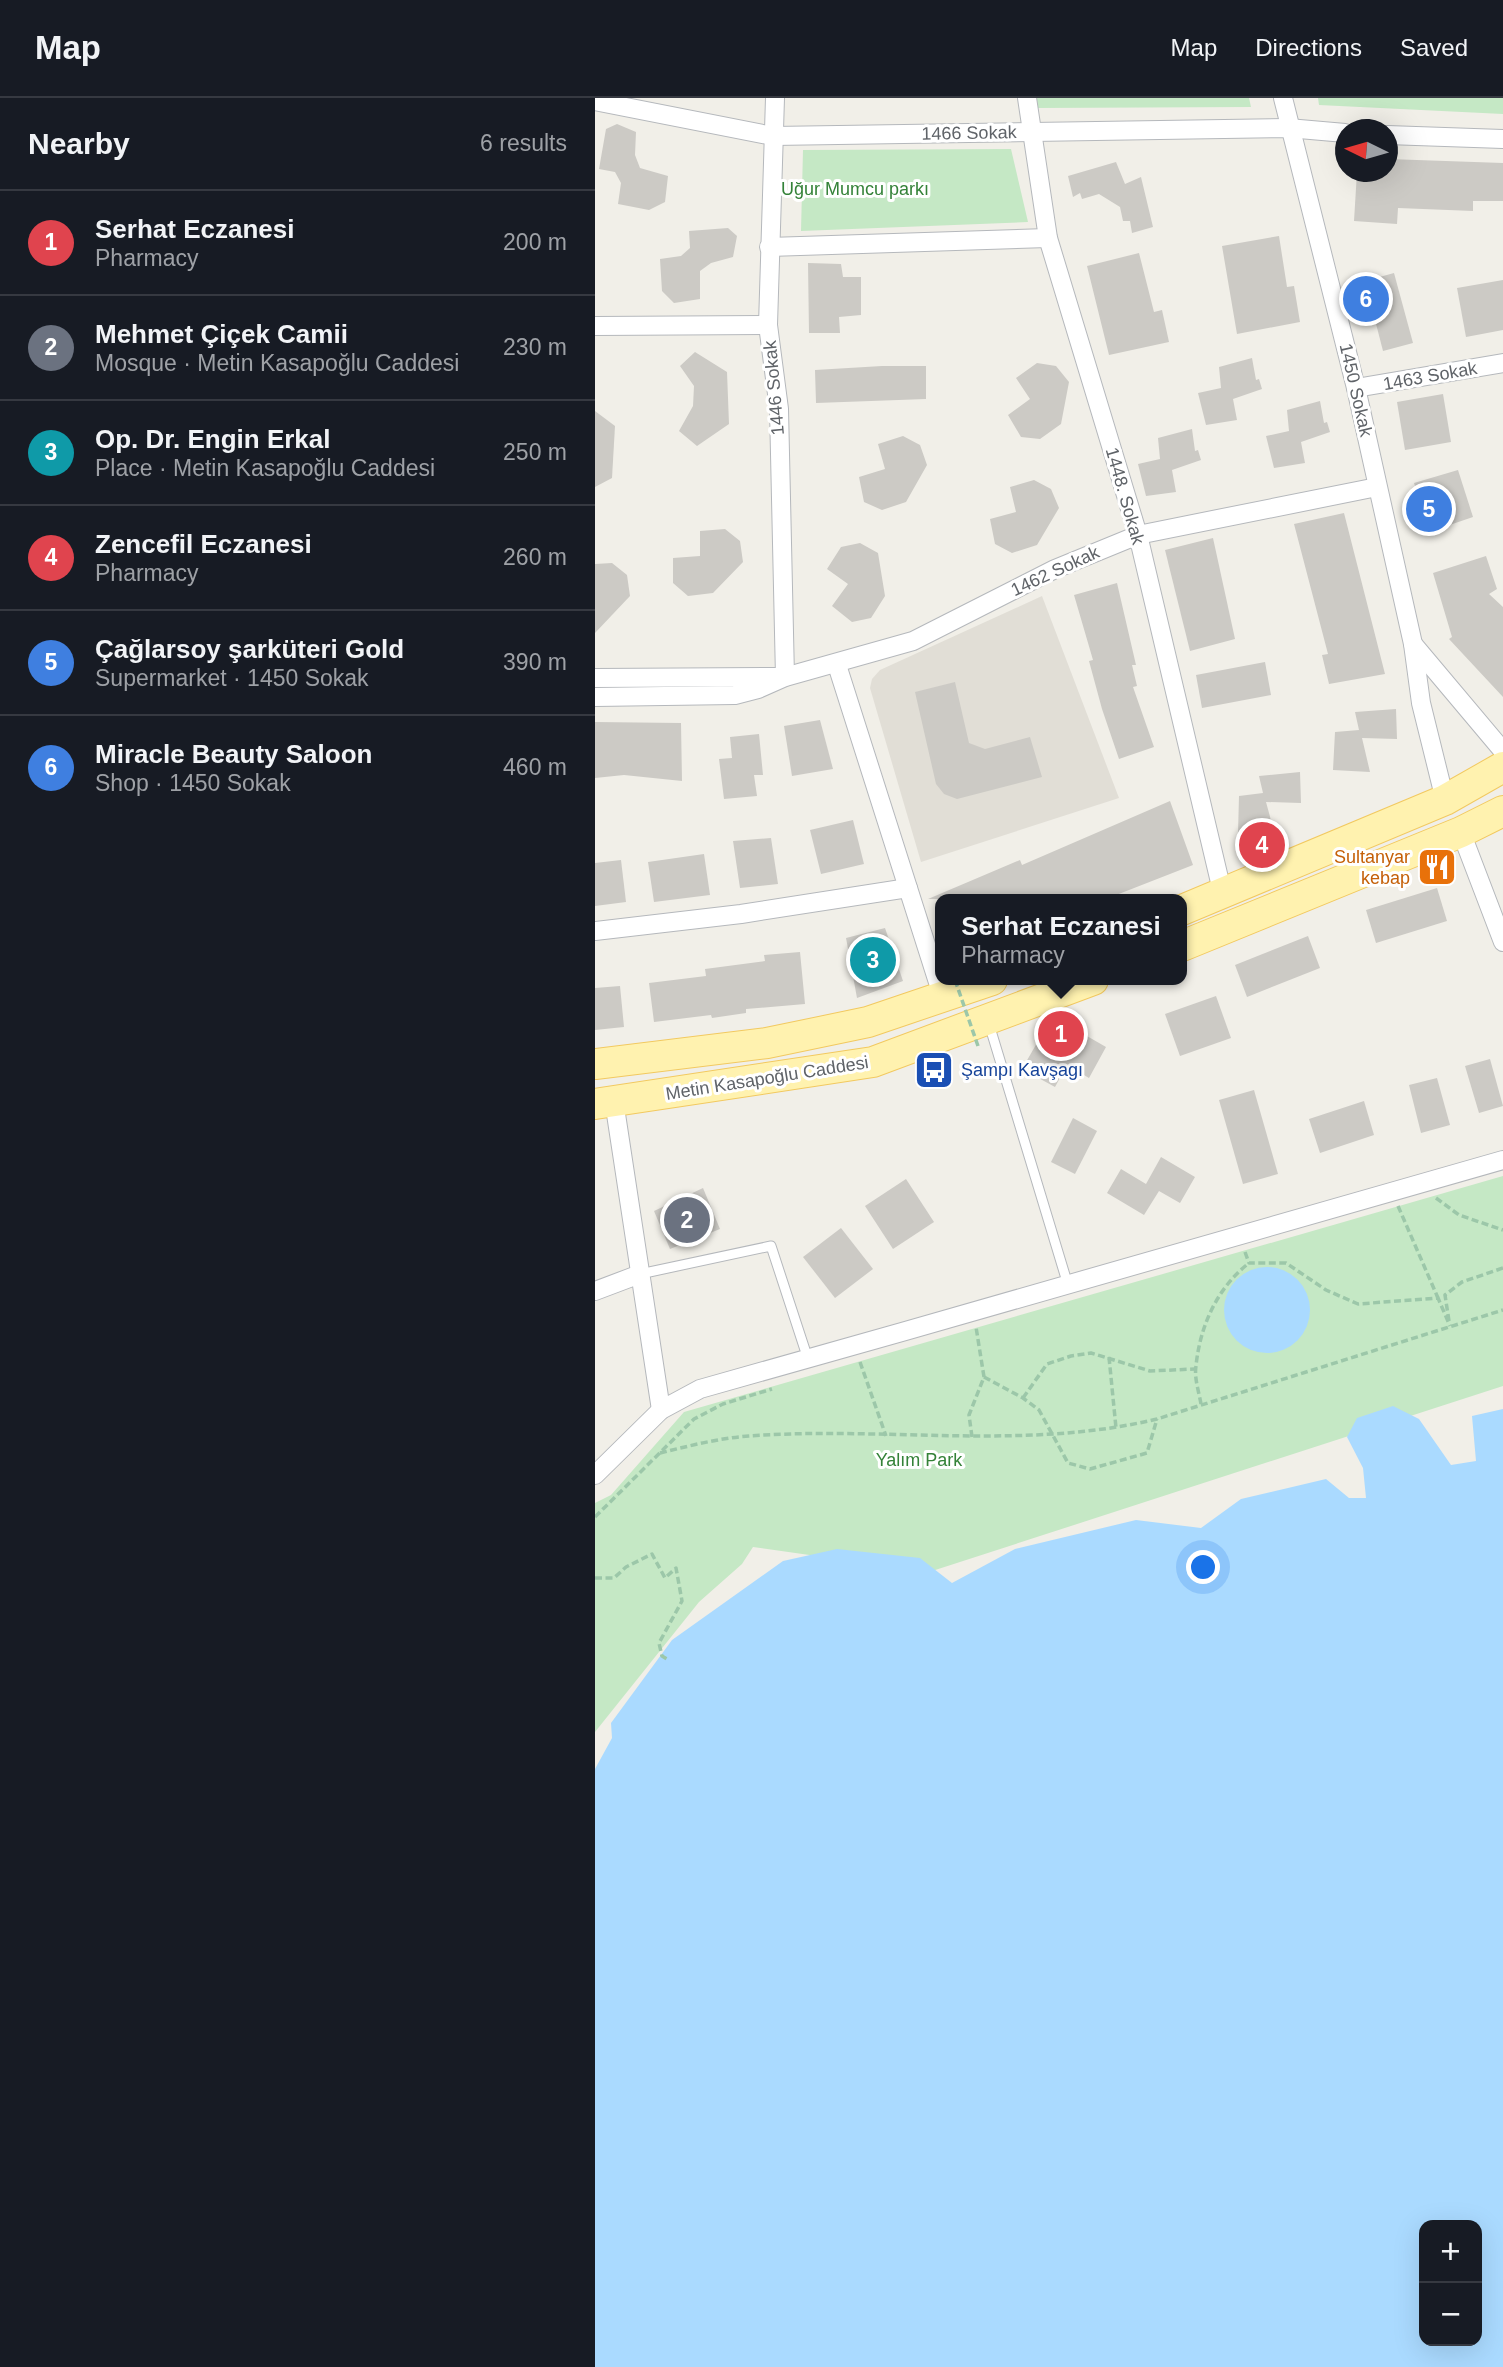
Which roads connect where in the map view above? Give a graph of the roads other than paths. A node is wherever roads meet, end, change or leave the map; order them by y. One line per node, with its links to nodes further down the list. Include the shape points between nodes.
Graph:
1 (775, 98): 9 (street, 1446 Sokak)
2 (1027, 98): 6 (street, 1448. Sokak)
3 (1283, 98): 5 (street, 1450 Sokak)
4 (595, 101): 9 (street, 1466 Sokak)
5 (1288, 128): 6 (street, 1466 Sokak); 7 (street, 1466 Sokak); 16 (street, 1450 Sokak)
6 (1032, 132): 9 (street, 1466 Sokak); 11 (street, 1448. Sokak)
7 (1335, 132)
8 (1398, 135): 10 (street)
9 (773, 136): 12 (street, 1446 Sokak)
10 (1503, 139)
11 (1048, 238): 12 (street); 18 (street, 1448. Sokak)
12 (769, 247): 13 (street, 1446 Sokak)
13 (768, 325): 14 (street); 21 (street, 1446 Sokak, via 779,409)
14 (595, 326)
15 (1503, 363): 16 (street, 1463 Sokak)
16 (1356, 388): 17 (street, 1450 Sokak)
17 (1377, 487): 18 (street, 1462 Sokak); 19 (street, 1450 Sokak)
18 (1137, 535): 20 (street, 1462 Sokak, via 1055,569 913,641); 30 (street, 1448. Sokak)
19 (1413, 644): 24 (street, 1450 Sokak); 26 (street, 1450 Sokak, via 1421,703)
20 (837, 665): 21 (street, 1462 Sokak); 29 (street)
21 (785, 677): 22 (street, 1462 Sokak); 23 (street, 1462 Sokak, via 736,695)
22 (595, 678)
23 (595, 697)
24 (1503, 751)
25 (1503, 766): 26 (main road)
26 (1445, 800): 30 (main road)
27 (1503, 811): 28 (main road)
28 (1461, 832): 33 (street); 34 (main road)
29 (908, 888): 32 (street); 35 (street)
30 (1223, 895): 31 (main road)
31 (1187, 908)
32 (595, 931)
33 (1503, 942)
34 (1187, 944)
35 (935, 955)
36 (968, 985): 38 (main road, Metin Kasapoğlu Caddesi)
37 (1083, 985): 39 (main road, Metin Kasapoğlu Caddesi)
38 (949, 989): 40 (main road, Metin Kasapoğlu Caddesi, via 868,1022 767,1043)
39 (983, 1033): 41 (main road, Metin Kasapoğlu Caddesi, via 873,1062); 44 (lane)
40 (595, 1064)
41 (605, 1102): 43 (street)
42 (1503, 1160): 44 (street)
43 (640, 1274): 45 (street); 46 (lane, via 771,1246); 47 (street)
44 (1068, 1287): 46 (street)
45 (595, 1291)
46 (808, 1359): 47 (street, via 701,1389)
47 (661, 1410): 48 (street)
48 (595, 1475)

